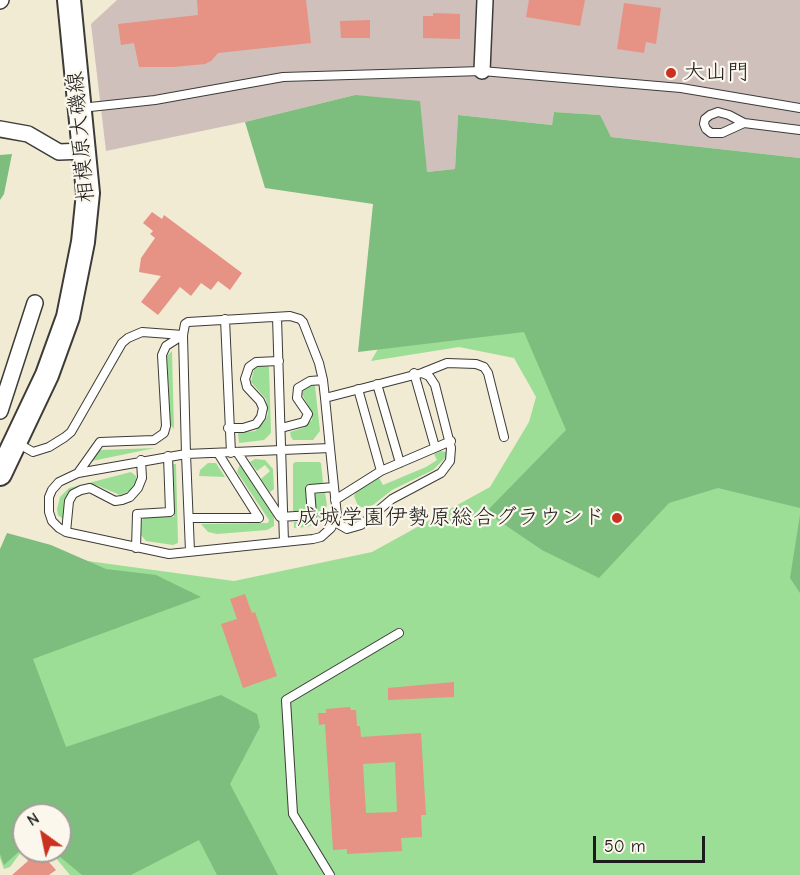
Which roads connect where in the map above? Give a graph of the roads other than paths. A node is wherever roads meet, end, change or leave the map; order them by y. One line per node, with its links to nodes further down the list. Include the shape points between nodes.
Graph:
1 (69, 0): 4 (main road, 相模原大磯線)
2 (485, 0): 3 (street)
3 (482, 71): 4 (lane, via 283,77 155,100); 5 (lane, via 681,88)
4 (80, 108): 9 (main road, 相模原大磯線)
5 (800, 108)
6 (744, 123): 6 (lane, via 711,133 704,124 705,119 718,112); 8 (lane)
7 (0, 129): 9 (street, via 28,134 59,152)
8 (800, 130)
9 (84, 151): 31 (main road, 相模原大磯線, via 87,215 68,317 47,375)
10 (35, 303): 20 (street)
11 (277, 317): 12 (lane); 14 (lane); 16 (lane, via 296,317 303,322)
12 (225, 319): 13 (lane, via 188,321); 21 (lane)
13 (183, 335): 29 (lane); 31 (lane, via 142,332 128,338 71,432 49,447); 36 (lane, via 166,346 162,355 164,433 154,440 100,442)
14 (279, 361): 21 (lane, via 256,362 249,367 245,380 260,401 261,417 256,424); 22 (lane)
15 (418, 373): 17 (lane); 23 (lane, via 447,363 484,367); 24 (lane, via 429,376 435,385); 25 (lane)
16 (323, 380): 19 (lane); 22 (lane, via 310,381 298,388 297,398 308,414 304,422)
17 (377, 384): 18 (lane); 34 (lane)
18 (358, 389): 19 (lane); 35 (lane)
19 (325, 398): 26 (lane)
20 (0, 411)
21 (228, 428): 28 (lane)
22 (281, 428): 27 (lane)
23 (504, 436)
24 (451, 441): 25 (lane); 41 (lane, via 450,461 441,473 392,499 361,525 347,529)
25 (435, 447): 34 (lane)
26 (330, 448): 27 (lane); 37 (lane)
27 (281, 450): 28 (lane); 39 (lane)
28 (234, 452): 30 (lane); 39 (lane, via 279,517)
29 (186, 453): 30 (lane); 32 (lane); 40 (lane)
30 (218, 453): 40 (lane, via 259,518)
31 (6, 456)
32 (168, 456): 33 (lane); 44 (lane, via 170,512 137,514)
33 (141, 460): 36 (lane); 42 (lane, via 142,478 130,497 115,501 90,488 73,494)
34 (400, 463): 35 (lane)
35 (381, 471): 38 (lane)
36 (78, 473): 42 (lane, via 59,482 49,497 52,521)
37 (334, 487): 38 (lane); 39 (lane, via 310,489 312,515)
38 (335, 500): 41 (lane)
39 (284, 517): 43 (lane)
40 (189, 518): 45 (lane)
41 (335, 522): 43 (lane, via 321,537)
42 (66, 532): 44 (lane)
43 (284, 542): 45 (lane)
44 (136, 548): 45 (lane, via 169,554)
45 (190, 550)
46 (399, 633): 47 (lane, via 286,700 293,814)
47 (330, 875)

